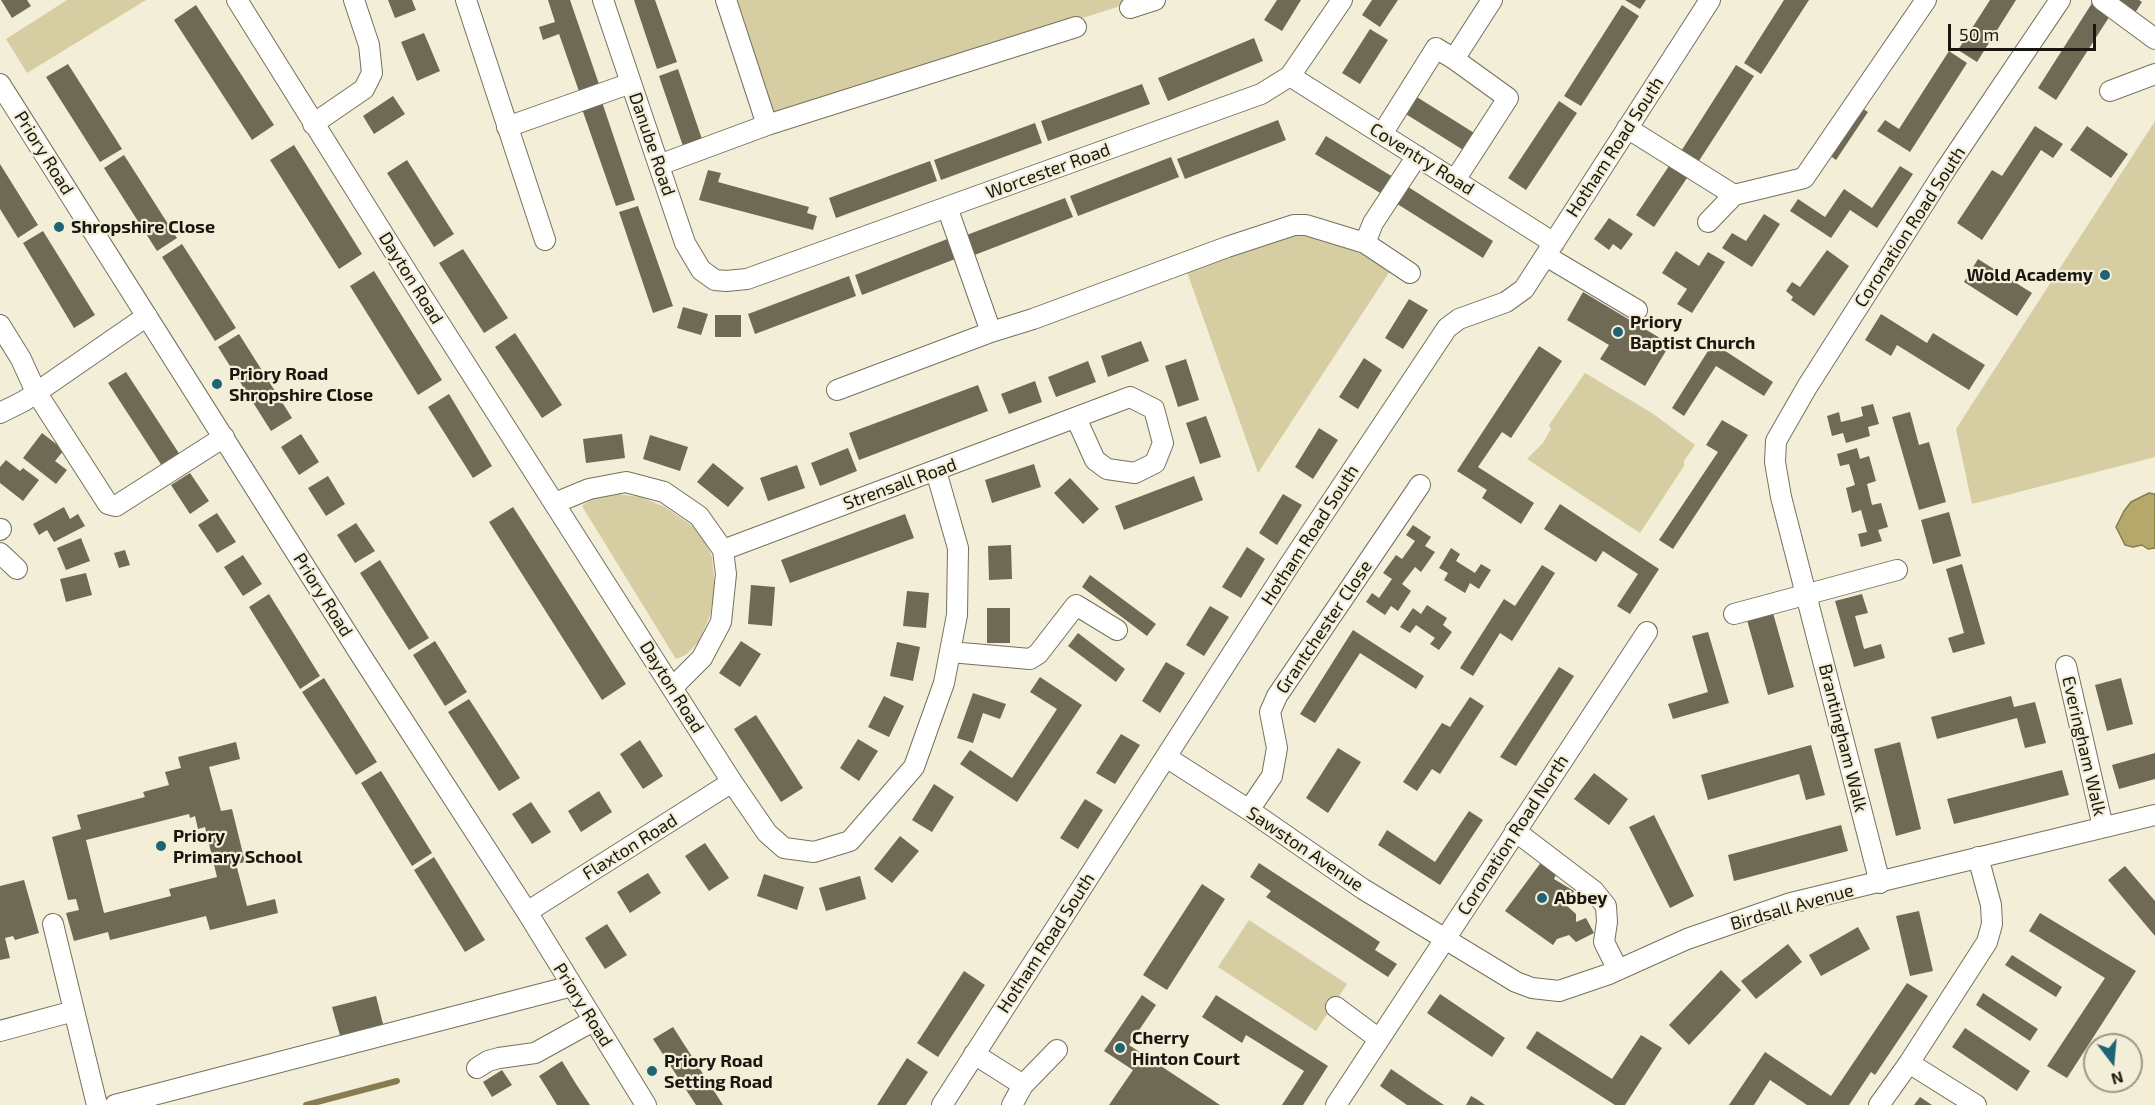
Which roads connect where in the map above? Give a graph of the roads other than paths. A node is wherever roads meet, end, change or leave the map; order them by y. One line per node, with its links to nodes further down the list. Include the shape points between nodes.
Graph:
1 (237, 0): 22 (street, Dayton Road)
2 (354, 0): 22 (street, via 369,45 372,73 364,89)
3 (466, 0): 24 (street)
4 (603, 0): 19 (street, Danube Road)
5 (726, 0): 23 (street)
6 (1155, 0): 13 (street)
7 (1342, 0): 18 (street, Worcester Road)
8 (1492, 0): 16 (street)
9 (1710, 0): 25 (street, Hotham Road South)
10 (1926, 0): 30 (street, via 1804,178)
11 (2060, 0): 47 (street, Coronation Road South, via 1807,387 1776,441)
12 (2102, 0): 15 (street)
13 (1130, 8)
14 (1077, 27): 23 (street)
15 (2155, 39)
16 (1454, 58): 26 (street, via 1436,48); 29 (street, via 1508,98)
17 (2155, 74): 21 (street)
18 (1290, 76): 26 (street, Coventry Road); 31 (street, Worcester Road, via 1261,94)
19 (631, 83): 24 (street); 28 (street, Danube Road)
20 (0, 84): 39 (street, Priory Road)
21 (2110, 91)
22 (313, 124): 50 (street, Dayton Road)
23 (767, 125): 28 (street)
24 (507, 127): 33 (street)
25 (1627, 128): 30 (street); 35 (street, Hotham Road South)
26 (1382, 134): 27 (street, Coventry Road)
27 (1417, 156): 29 (street, Coventry Road); 34 (street, via 1373,223)
28 (659, 165): 37 (street, Danube Road, via 685,243 701,270)
29 (1455, 180): 35 (street, Coventry Road)
30 (1734, 195): 32 (street)
31 (947, 207): 37 (street, Worcester Road, via 747,279); 41 (street)
32 (1708, 222)
33 (545, 240)
34 (1365, 243): 36 (street); 41 (street, via 1294,225)
35 (1550, 249): 38 (street, Coventry Road); 62 (street, Hotham Road South, via 1524,289 1506,302 1459,319 1447,328)
36 (1410, 273)
37 (714, 280)
38 (1637, 310)
39 (147, 316): 43 (street); 46 (street, Priory Road)
40 (0, 326): 43 (street)
41 (991, 332): 42 (street)
42 (837, 390)
43 (36, 392): 44 (street); 46 (street, via 108,504 116,506)
44 (0, 413)
45 (1076, 418): 45 (street, Strensall Road, via 1130,396 1154,409 1163,443 1155,463 1135,473 1107,470 1095,460); 48 (street, Strensall Road)
46 (224, 438): 70 (street, Priory Road)
47 (1775, 462): 55 (street, Brantingham Walk)
48 (936, 471): 51 (street, Strensall Road); 59 (street, Dayton Road, via 958,548 957,615)
49 (1420, 485): 64 (street, Grantchester Close, via 1277,696 1270,712 1278,748 1272,776)
50 (555, 503): 51 (street, via 589,489 626,482 664,492 699,516); 61 (street, Dayton Road)
51 (723, 550): 61 (street, via 726,574 721,622 702,658)
52 (0, 553): 53 (street)
53 (17, 569)
54 (1897, 570): 55 (street)
55 (1806, 593): 56 (street); 69 (street, Brantingham Walk)
56 (1734, 614)
57 (1116, 630): 59 (street, via 1076,605 1030,659)
58 (1647, 632): 67 (street, Coronation Road North)
59 (950, 652): 63 (street, Dayton Road, via 944,683 914,767 850,841 813,852 784,848 767,833)
60 (2066, 666): 66 (street, Everingham Walk)
61 (673, 687): 63 (street, Dayton Road)
62 (1166, 757): 64 (street, Sawston Avenue); 81 (street, Hotham Road South)
63 (732, 782): 70 (street, Flaxton Road)
64 (1249, 810): 72 (street, Sawston Avenue, via 1363,889)
65 (2155, 815): 66 (street, Birdsall Avenue)
66 (2103, 826): 68 (street, Birdsall Avenue)
67 (1515, 831): 72 (street, Coronation Road North); 73 (street, via 1594,891 1606,906 1604,942)
68 (1978, 857): 69 (street, Birdsall Avenue); 82 (street, via 1991,905 1992,924 1987,942)
69 (1880, 883): 73 (street, Birdsall Avenue, via 1791,903 1687,939)
70 (527, 912): 74 (street, Priory Road)
71 (53, 924): 76 (street)
72 (1445, 939): 73 (street, Birdsall Avenue, via 1532,988 1559,991); 79 (street, Coronation Road North)
73 (1618, 970)
74 (572, 986): 77 (street, Priory Road); 86 (street)
75 (1335, 1007): 79 (street)
76 (74, 1011): 78 (street); 85 (street)
77 (593, 1021): 83 (street, via 535,1053 499,1058); 87 (street, Priory Road)
78 (0, 1031)
79 (1379, 1039): 90 (street, Coronation Road North)
80 (1056, 1050): 84 (street)
81 (974, 1054): 84 (street); 88 (street, Hotham Road South)
82 (1909, 1063): 91 (street); 92 (street)
83 (477, 1068)
84 (1023, 1085): 89 (street)
85 (97, 1105)
86 (116, 1105)
87 (646, 1105)
88 (942, 1105)
89 (1012, 1105)
90 (1336, 1105)
91 (1879, 1105)
92 (1976, 1105)

